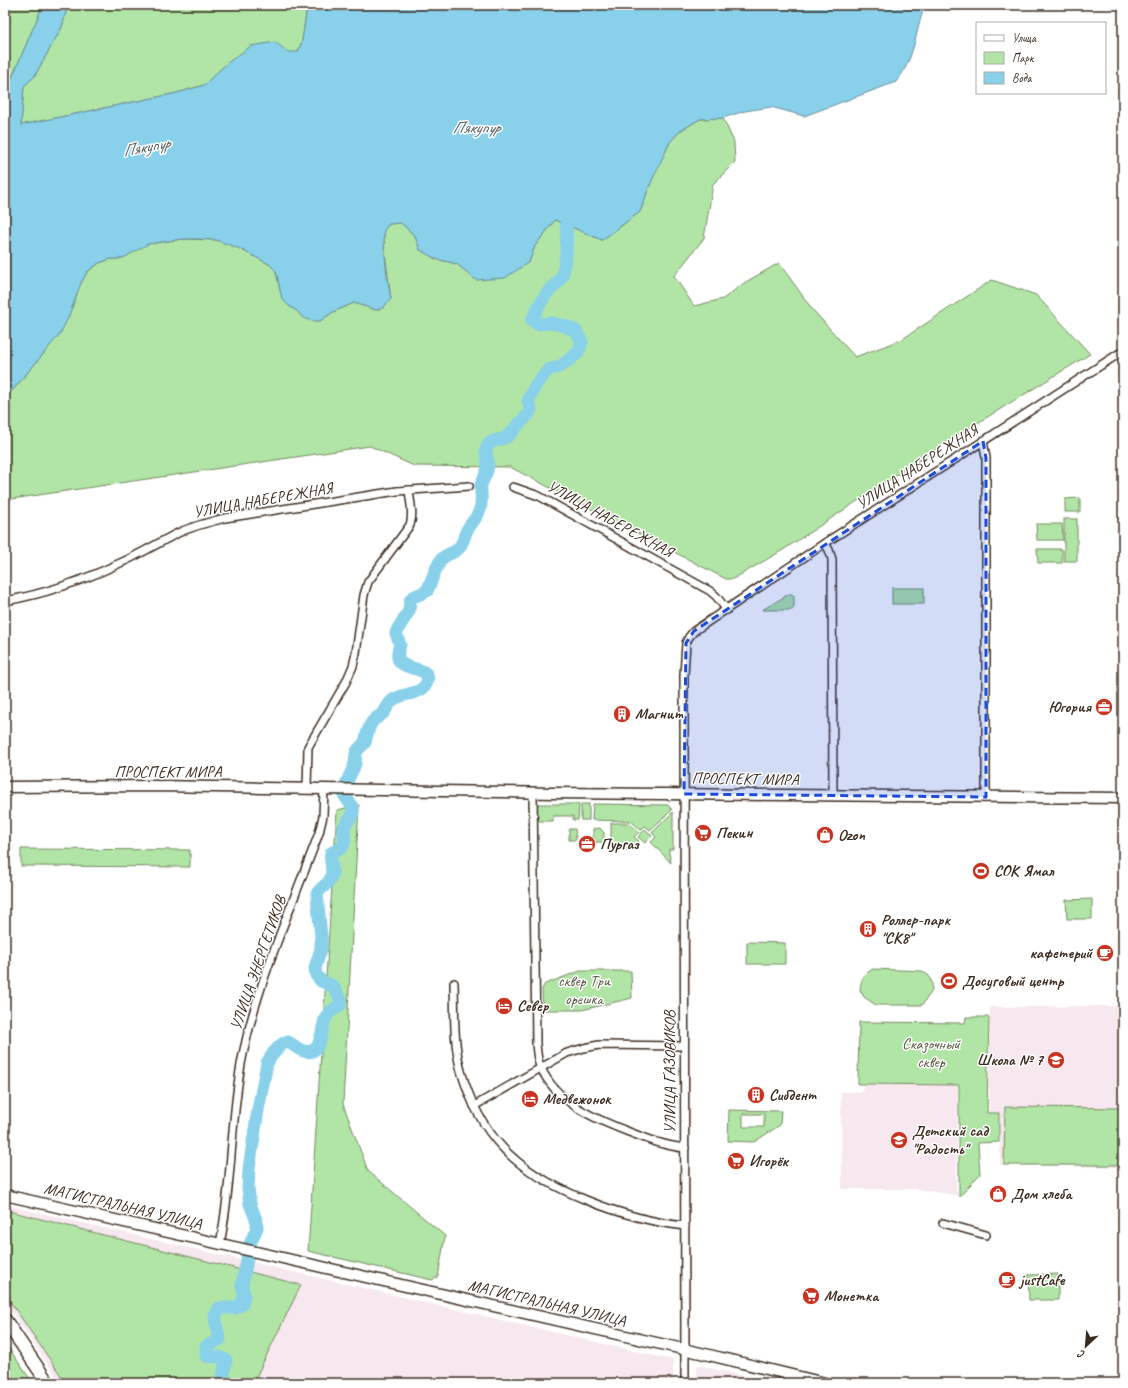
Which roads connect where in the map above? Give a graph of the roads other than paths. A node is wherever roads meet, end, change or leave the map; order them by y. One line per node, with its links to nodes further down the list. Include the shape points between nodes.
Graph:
1 (1123, 351): 2 (street, УЛИЦА НАБЕРЕЖНАЯ)
2 (983, 441): 6 (street, УЛИЦА НАБЕРЕЖНАЯ); 15 (street, via 986,458)
3 (469, 486): 5 (street, УЛИЦА НАБЕРЕЖНАЯ)
4 (513, 487): 8 (street, УЛИЦА НАБЕРЕЖНАЯ, via 539,496 710,591)
5 (409, 490): 7 (street, УЛИЦА НАБЕРЕЖНАЯ, via 208,522 179,532 119,564 81,580); 10 (street, via 412,521 368,582 353,666 308,747)
6 (825, 543): 8 (street, УЛИЦА НАБЕРЕЖНАЯ); 14 (street, via 832,559)
7 (5, 601)
8 (727, 610): 13 (street, УЛИЦА НАБЕРЕЖНАЯ, via 694,631 686,643)
9 (5, 787): 10 (main road, ПРОСПЕКТ МИРА)
10 (307, 789): 11 (main road, ПРОСПЕКТ МИРА)
11 (327, 789): 12 (main road, ПРОСПЕКТ МИРА); 26 (street, УЛИЦА ЭНЕРГЕТИКОВ, via 320,828 270,961 247,1035 239,1075 226,1210)
12 (533, 792): 13 (main road, ПРОСПЕКТ МИРА); 19 (street, via 536,1044)
13 (684, 794): 14 (main road, ПРОСПЕКТ МИРА); 18 (street, УЛИЦА ГАЗОВИКОВ)
14 (833, 796): 15 (main road, ПРОСПЕКТ МИРА)
15 (986, 797): 16 (main road, ПРОСПЕКТ МИРА)
16 (1123, 798)
17 (454, 983): 20 (street, via 458,1055)
18 (684, 1046): 19 (street, via 599,1045 567,1053); 21 (street, УЛИЦА ГАЗОВИКОВ)
19 (540, 1068): 20 (street); 21 (street, via 558,1091 585,1113 637,1135 673,1147)
20 (474, 1106): 24 (street, via 490,1133 502,1147 517,1162 542,1178 569,1192 624,1213)
21 (685, 1148): 24 (street, УЛИЦА ГАЗОВИКОВ)
22 (5, 1195): 26 (main road, МАГИСТРАЛЬНАЯ УЛИЦА)
23 (942, 1223): 25 (street)
24 (685, 1226): 28 (street, УЛИЦА ГАЗОВИКОВ)
25 (986, 1235)
26 (220, 1244): 28 (main road, МАГИСТРАЛЬНАЯ УЛИЦА)
27 (5, 1320): 29 (highway)
28 (685, 1349): 30 (street, УЛИЦА ГАЗОВИКОВ); 31 (main road, МАГИСТРАЛЬНАЯ УЛИЦА)
29 (48, 1383)
30 (685, 1383)
31 (825, 1383)

